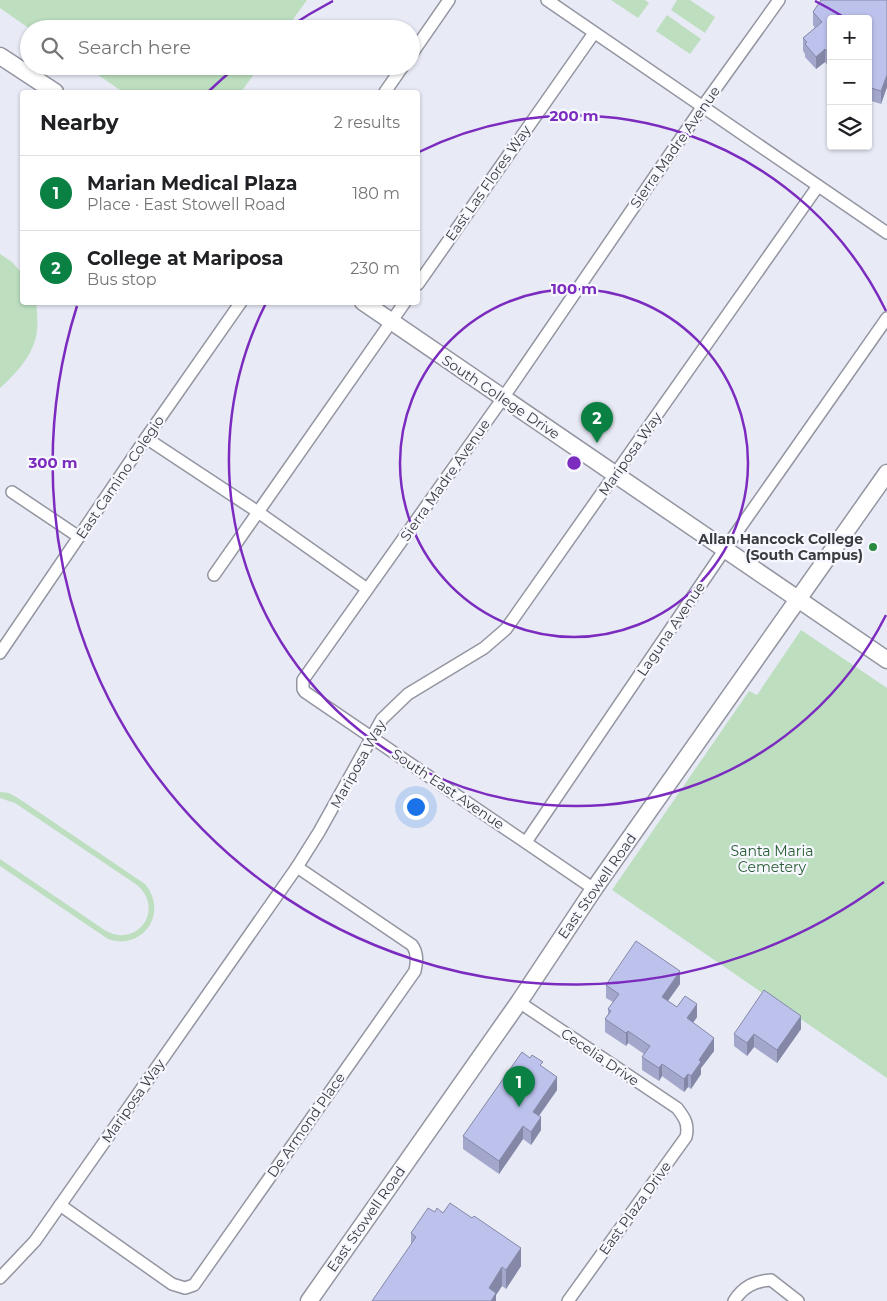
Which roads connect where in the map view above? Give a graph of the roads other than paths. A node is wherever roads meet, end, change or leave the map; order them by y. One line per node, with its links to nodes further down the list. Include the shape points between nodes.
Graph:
1 (448, 0): 5 (street)
2 (547, 0): 4 (street)
3 (779, 0): 12 (street, Sierra Madre Avenue)
4 (594, 33): 12 (street); 15 (street, East Las Flores Way)
5 (420, 42)
6 (0, 56): 7 (main road)
7 (20, 69)
8 (28, 75): 10 (main road)
9 (397, 75): 11 (street)
10 (51, 90)
11 (386, 90)
12 (703, 106): 13 (street); 21 (street, Sierra Madre Avenue)
13 (818, 186): 14 (street); 24 (street, Mariposa Way)
14 (887, 233)
15 (420, 281)
16 (239, 305): 22 (street, East Camino Colegio)
17 (367, 305): 20 (main road, South College Drive)
18 (403, 305): 20 (street)
19 (887, 318): 28 (street, Laguna Avenue)
20 (391, 322): 21 (main road, South College Drive); 26 (street)
21 (503, 398): 24 (main road, South College Drive); 30 (street, Sierra Madre Avenue)
22 (146, 438): 26 (street); 27 (street, East Camino Colegio)
23 (887, 473): 31 (main road, East Stowell Road)
24 (615, 475): 28 (main road, South College Drive); 35 (street, Mariposa Way, via 506,629 484,648 408,694 382,719)
25 (12, 492): 27 (street)
26 (258, 512): 29 (street); 30 (street)
27 (79, 537): 32 (street, East Camino Colegio)
28 (725, 550): 31 (main road, South College Drive); 36 (street, Laguna Avenue)
29 (214, 575)
30 (367, 588): 34 (street, Sierra Madre Avenue, via 303,680)
31 (798, 599): 33 (main road, South College Drive); 38 (main road, East Stowell Road)
32 (0, 653)
33 (887, 660)
34 (303, 689): 35 (street, South East Avenue)
35 (371, 737): 36 (street, South East Avenue); 37 (street, Mariposa Way, via 342,794)
36 (526, 842): 38 (street, South East Avenue)
37 (296, 867): 41 (street, Mariposa Way); 41 (street, De Armond Place, via 412,945 417,961 415,971 194,1285 185,1288 172,1284)
38 (594, 889): 39 (main road, East Stowell Road)
39 (519, 1002): 40 (street, Cecelia Drive); 43 (main road, East Stowell Road)
40 (681, 1113): 44 (street, East Plaza Drive, via 688,1129 686,1137)
41 (60, 1205): 42 (street, Mariposa Way, via 35,1241)
42 (0, 1278)
43 (309, 1301)
44 (568, 1301)
45 (734, 1301): 46 (street, via 748,1286 771,1280)
46 (798, 1301)

